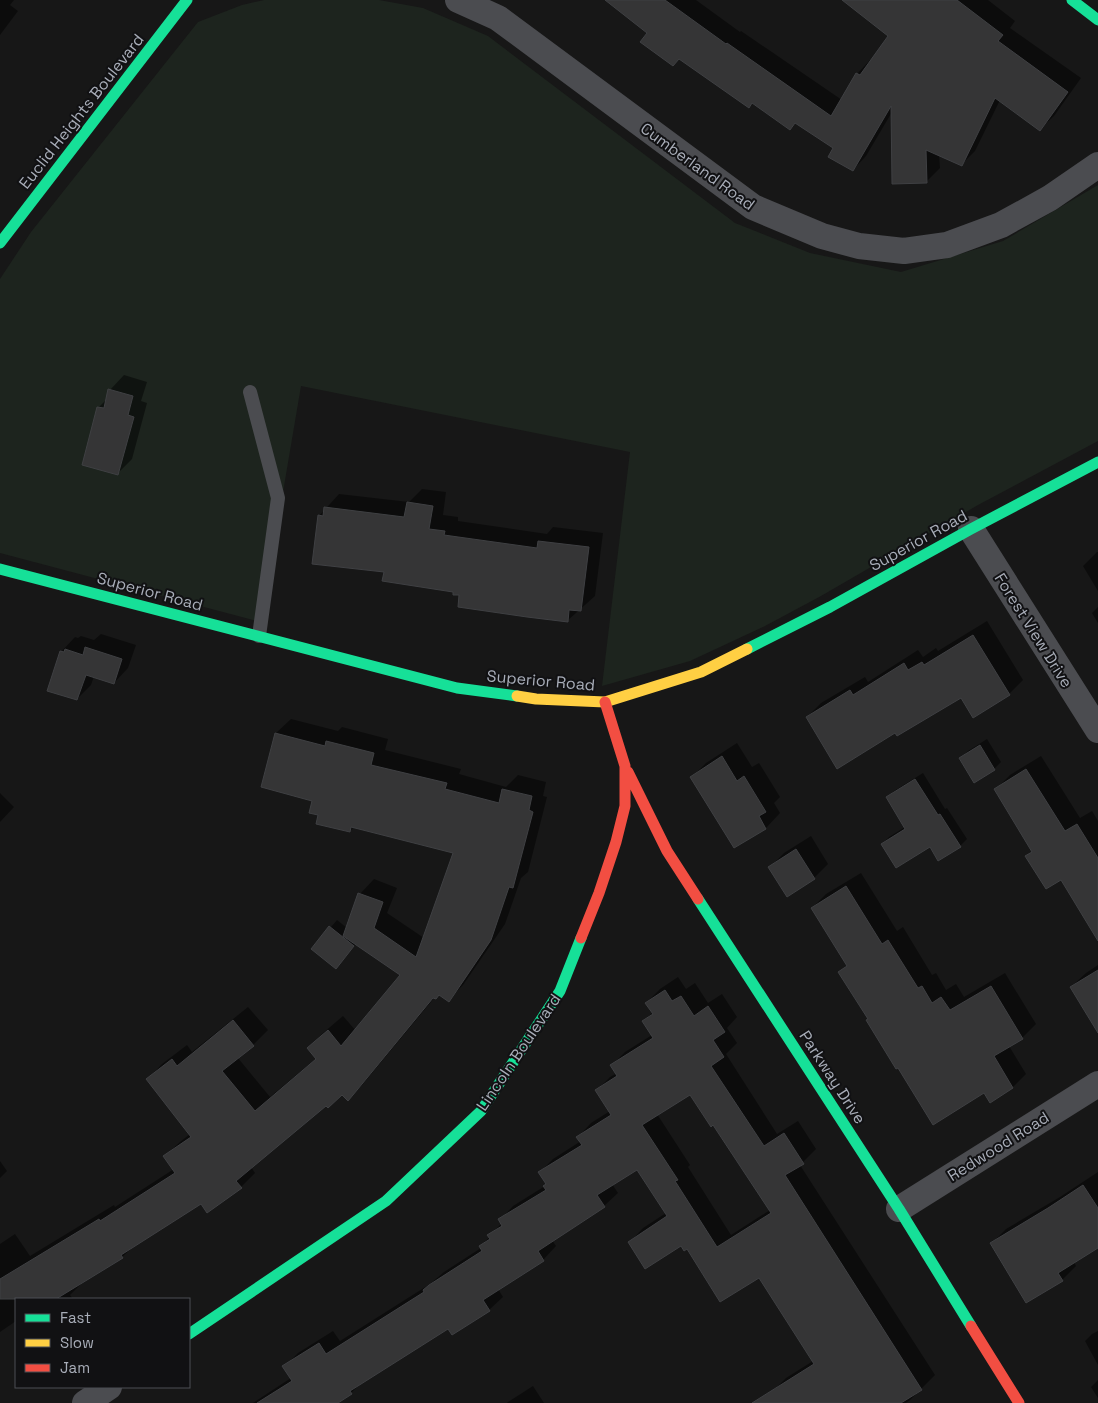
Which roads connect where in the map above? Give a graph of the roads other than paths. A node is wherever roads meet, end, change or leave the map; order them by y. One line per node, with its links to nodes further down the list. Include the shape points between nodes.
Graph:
1 (187, 0): 6 (street, Euclid Heights Boulevard)
2 (458, 0): 5 (street, Cumberland Road, via 498,18 753,207 822,236 859,246 904,251 947,245 1001,226)
3 (1072, 0): 4 (street)
4 (1098, 20)
5 (1098, 165)
6 (0, 242)
7 (250, 392): 11 (lane, via 278,498)
8 (1098, 462): 9 (street, Superior Road)
9 (970, 529): 12 (street, Superior Road, via 830,607 701,672); 13 (street, Forest View Drive)
10 (0, 569): 11 (street, Superior Road)
11 (259, 636): 12 (street, Superior Road, via 457,688 536,699)
12 (605, 702): 14 (street, Lincoln Boulevard)
13 (1098, 730)
14 (625, 766): 16 (street, Parkway Drive, via 667,851); 17 (street, Lincoln Boulevard, via 625,806 616,842 560,991 481,1111 386,1201)
15 (1098, 1084): 16 (street, Redwood Road)
16 (899, 1209): 19 (street, Parkway Drive)
17 (190, 1333)
18 (108, 1388): 20 (street)
19 (1014, 1401)
20 (85, 1403)

